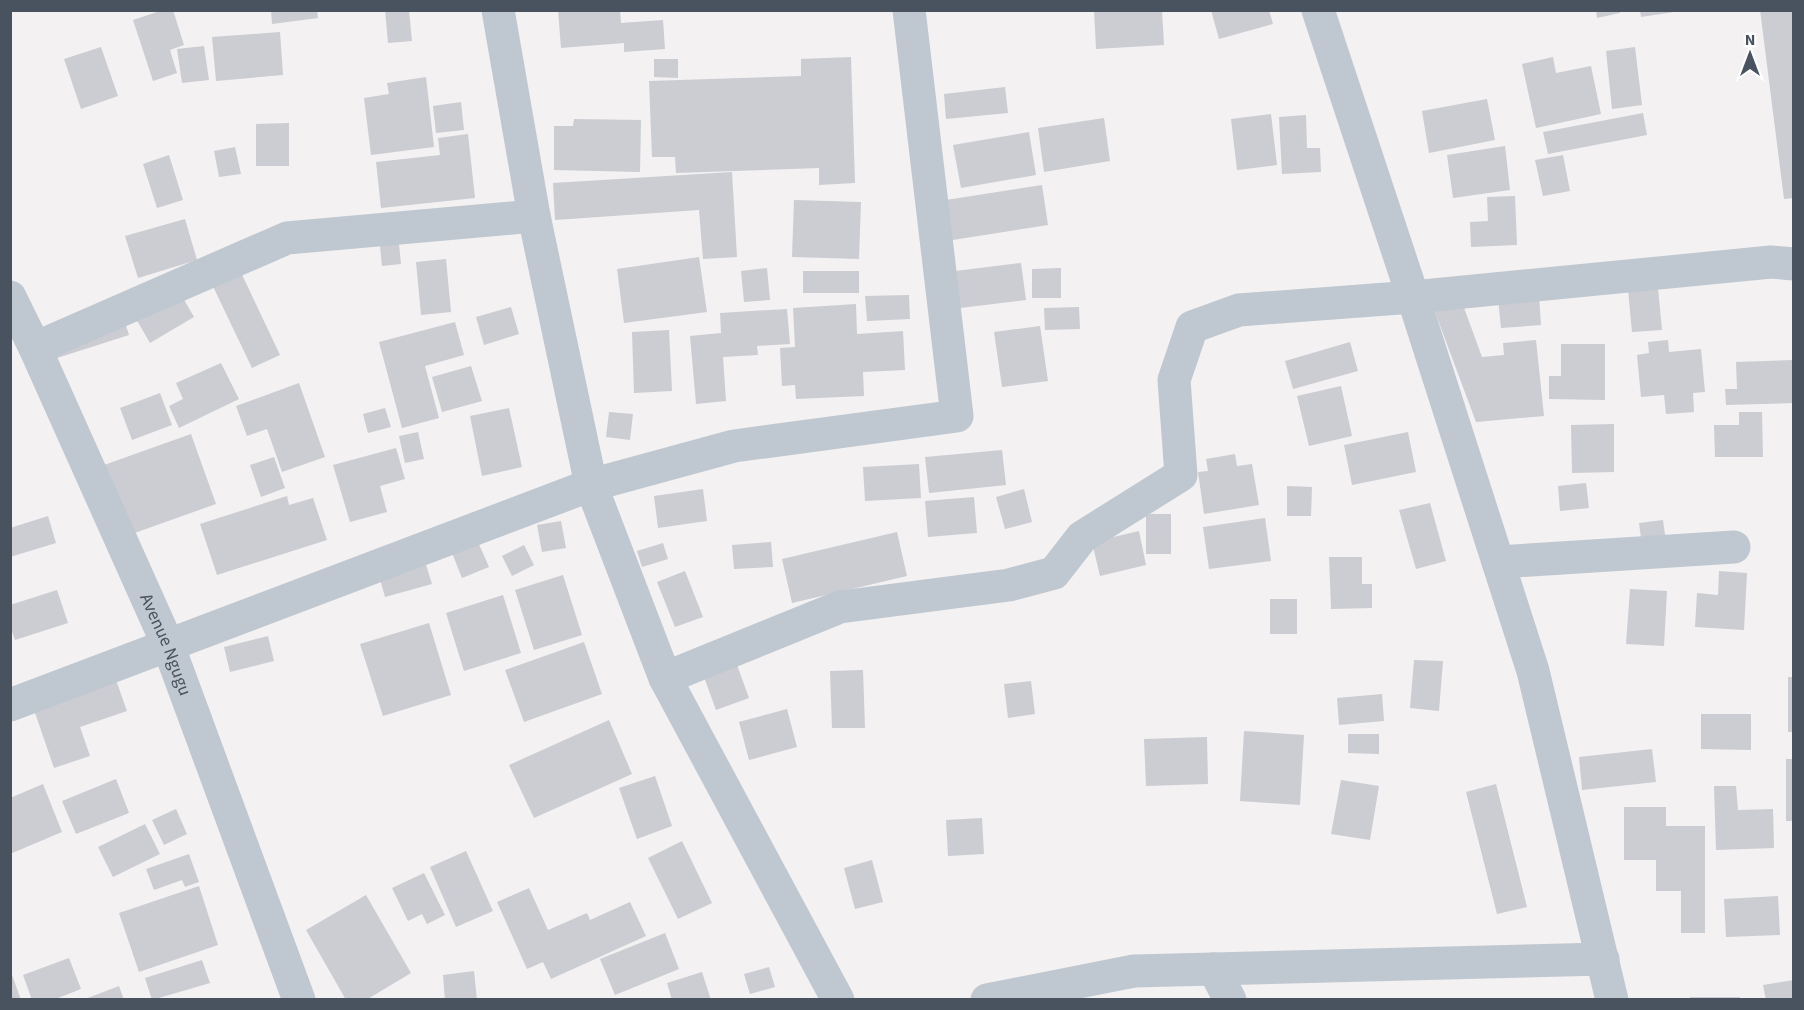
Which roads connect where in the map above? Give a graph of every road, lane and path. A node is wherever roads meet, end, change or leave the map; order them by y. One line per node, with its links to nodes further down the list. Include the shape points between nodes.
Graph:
1 (498, 10): 4 (street)
2 (909, 10): 9 (street, via 957,416 734,446)
3 (1317, 10): 7 (street)
4 (534, 216): 8 (street, via 287,238); 9 (street)
5 (1794, 264): 7 (street, via 1771,262)
6 (10, 297): 8 (street, Avenue Ngugu)
7 (1413, 297): 11 (street); 13 (street, via 1239,310 1192,327 1174,380 1181,475 1082,537 1054,573 1010,585 840,607)
8 (35, 348): 12 (street, Avenue Ngugu)
9 (591, 485): 12 (street); 13 (street)
10 (1734, 547): 11 (street)
11 (1498, 562): 15 (street, via 1533,671)
12 (168, 645): 14 (street); 17 (street, Avenue Ngugu)
13 (664, 678): 18 (street)
14 (10, 705)
15 (1603, 959): 16 (street); 21 (street)
16 (1214, 969): 19 (street, via 1134,971); 20 (street)
17 (299, 999)
18 (838, 999)
19 (987, 999)
20 (1230, 999)
21 (1612, 999)

